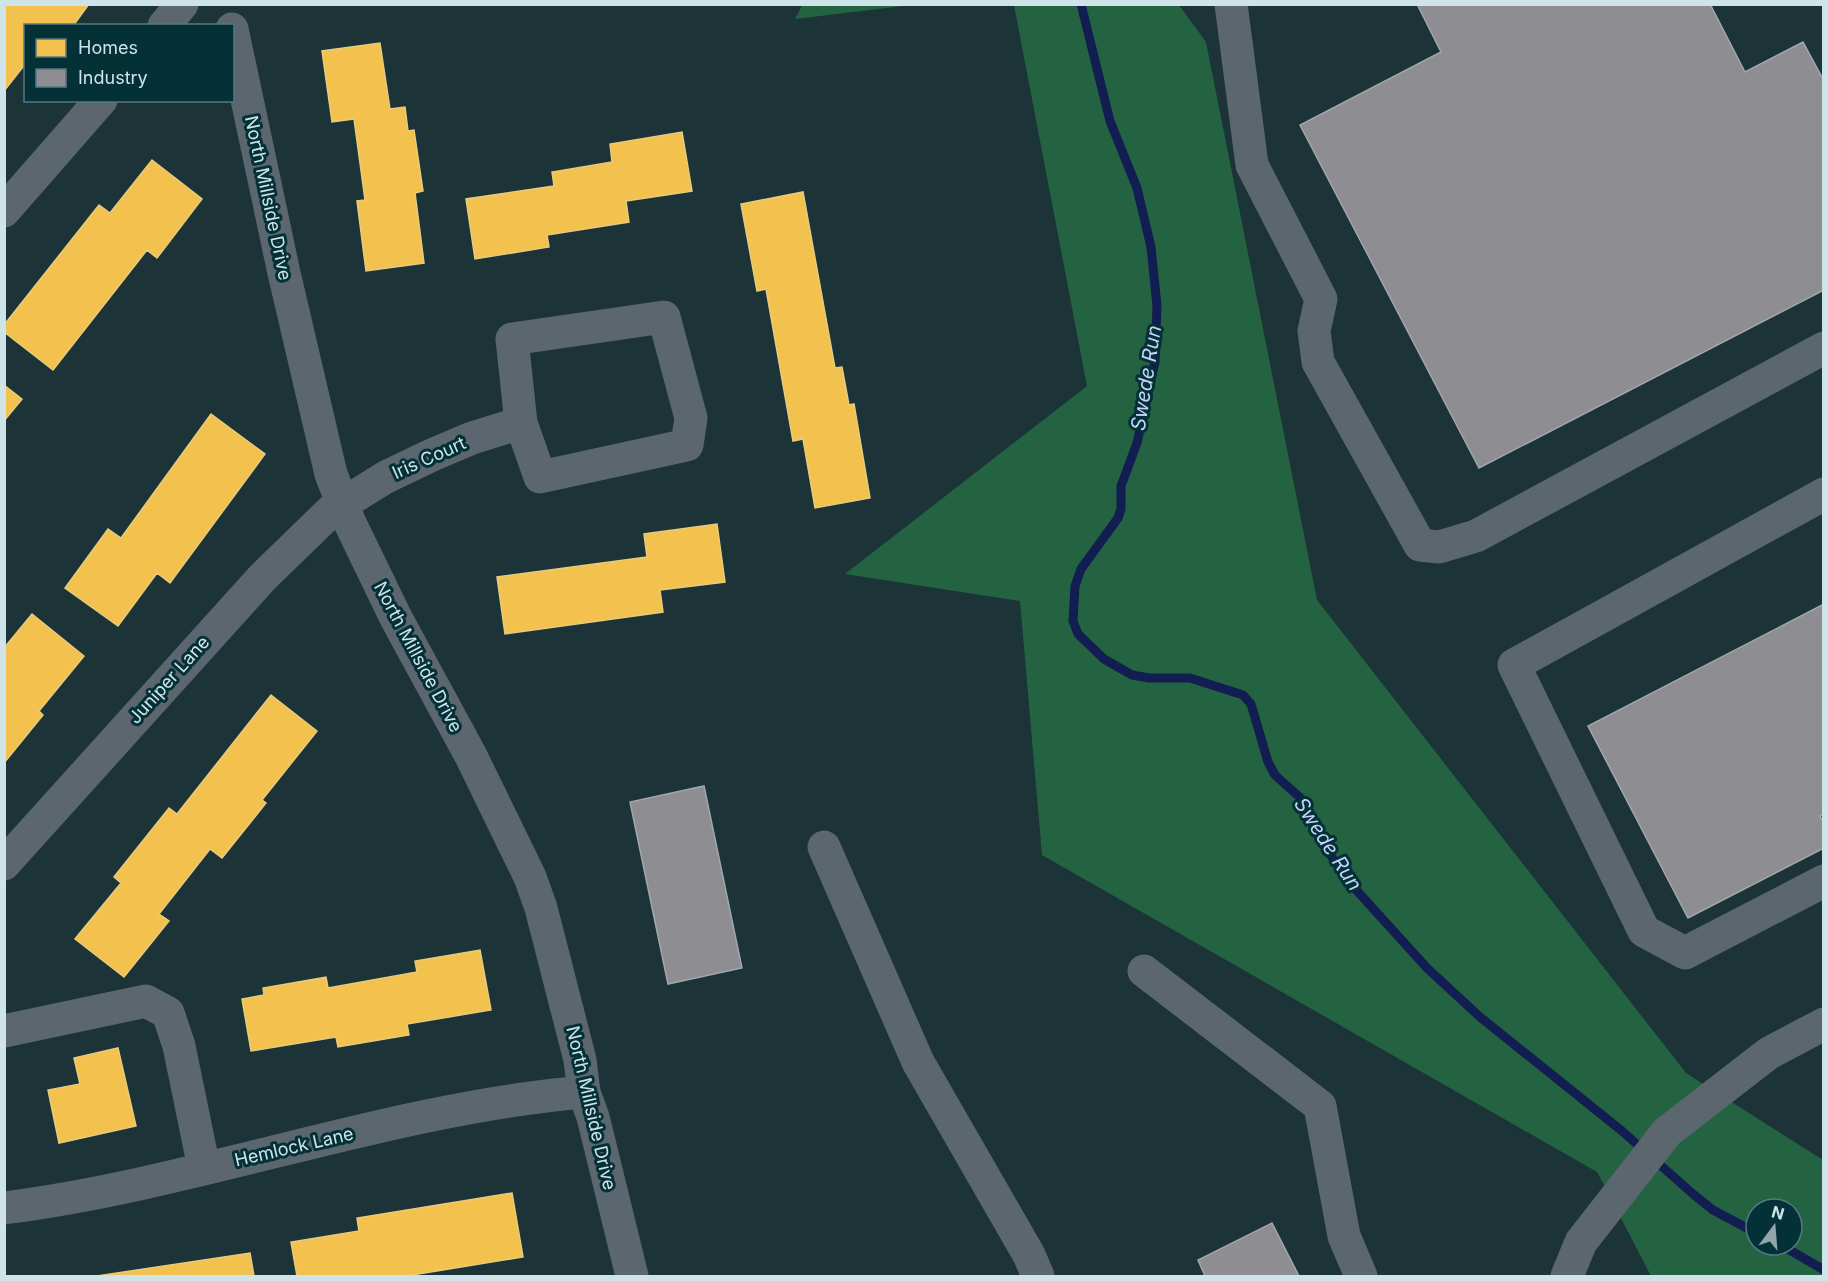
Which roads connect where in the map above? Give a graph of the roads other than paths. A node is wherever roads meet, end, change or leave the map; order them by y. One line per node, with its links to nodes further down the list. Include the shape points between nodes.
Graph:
1 (182, 4): 4 (street)
2 (228, 4): 5 (street, North Millside Drive)
3 (1231, 4): 9 (street, via 1252,165 1321,299 1314,331 1318,363 1420,545 1440,547 1476,536)
4 (166, 24)
5 (231, 24)
6 (234, 36): 12 (street, North Millside Drive, via 321,433)
7 (99, 102): 8 (street)
8 (4, 211)
9 (1824, 348)
10 (521, 423): 10 (street, via 512,339 664,317 690,418 687,446 540,477); 12 (street, Iris Court, via 432,455)
11 (1824, 494): 15 (street, via 1514,665 1644,931 1685,953)
12 (342, 504): 14 (street, Juniper Lane, via 298,540 262,578); 19 (street, North Millside Drive, via 396,618 471,756 530,877 569,1014)
13 (824, 847): 23 (street, via 918,1062)
14 (4, 864)
15 (1824, 882)
16 (1144, 971): 24 (street, via 1320,1106 1344,1236)
17 (1824, 1024): 25 (street, via 1769,1053 1666,1132 1581,1242)
18 (4, 1031): 20 (street, via 146,1001 168,1013 179,1046)
19 (584, 1092): 20 (street, Hemlock Lane, via 492,1103); 22 (street, North Millside Drive)
20 (204, 1168): 21 (street, Hemlock Lane, via 71,1199)
21 (4, 1209)
22 (632, 1276)
23 (1038, 1276)
24 (1361, 1276)
25 (1567, 1276)

